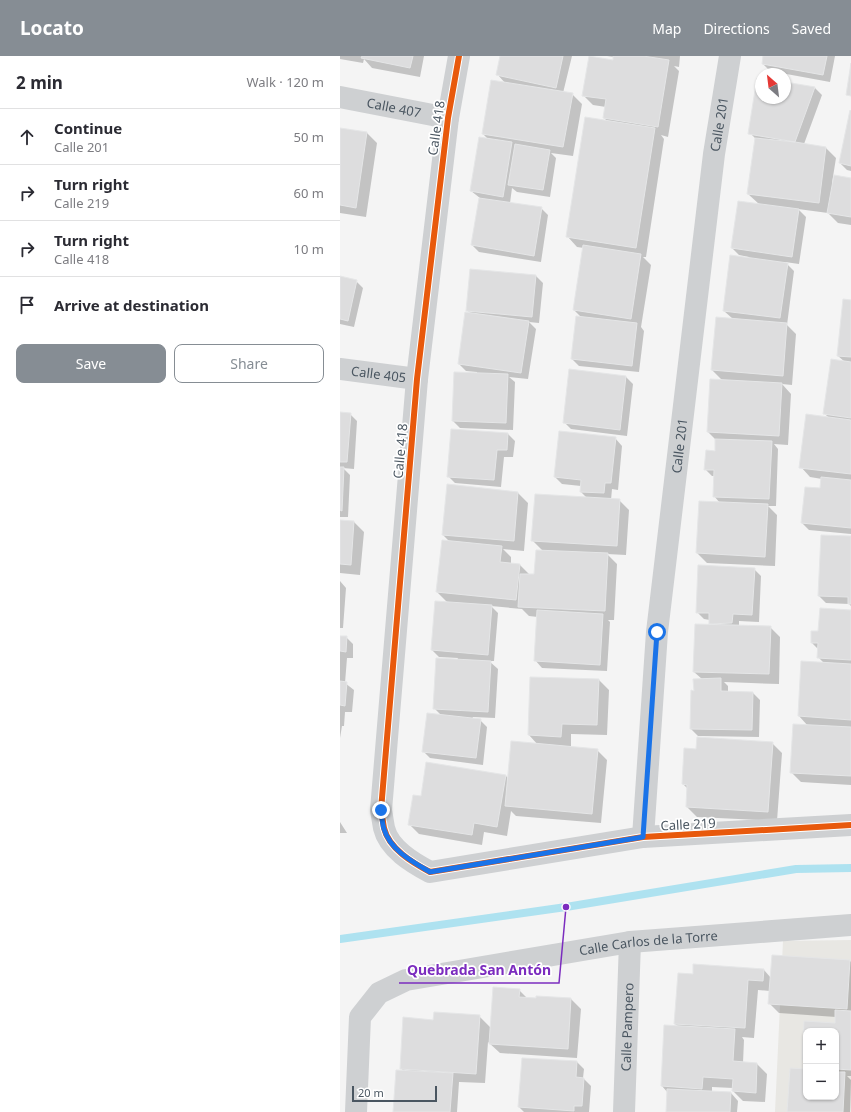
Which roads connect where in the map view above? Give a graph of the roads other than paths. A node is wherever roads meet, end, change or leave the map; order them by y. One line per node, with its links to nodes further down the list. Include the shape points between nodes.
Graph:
1 (459, 56): 4 (street, Calle 418)
2 (730, 56): 8 (street, Calle 201, via 713,162 657,632)
3 (340, 97): 4 (street, Calle 407)
4 (448, 118): 6 (street, Calle 418)
5 (340, 369): 6 (street, Calle 405)
6 (417, 379): 9 (street, Calle 418, via 381,810 384,830)
7 (851, 825): 8 (street, Calle 219)
8 (643, 837): 9 (street, Calle 219, via 430,872 411,861)
9 (394, 846)
10 (851, 925): 11 (street, Calle Carlos de la Torre)
11 (630, 942): 12 (street, Calle Carlos de la Torre, via 406,980 379,993 360,1017); 13 (street, Calle Pampero)
12 (356, 1112)
13 (624, 1112)

